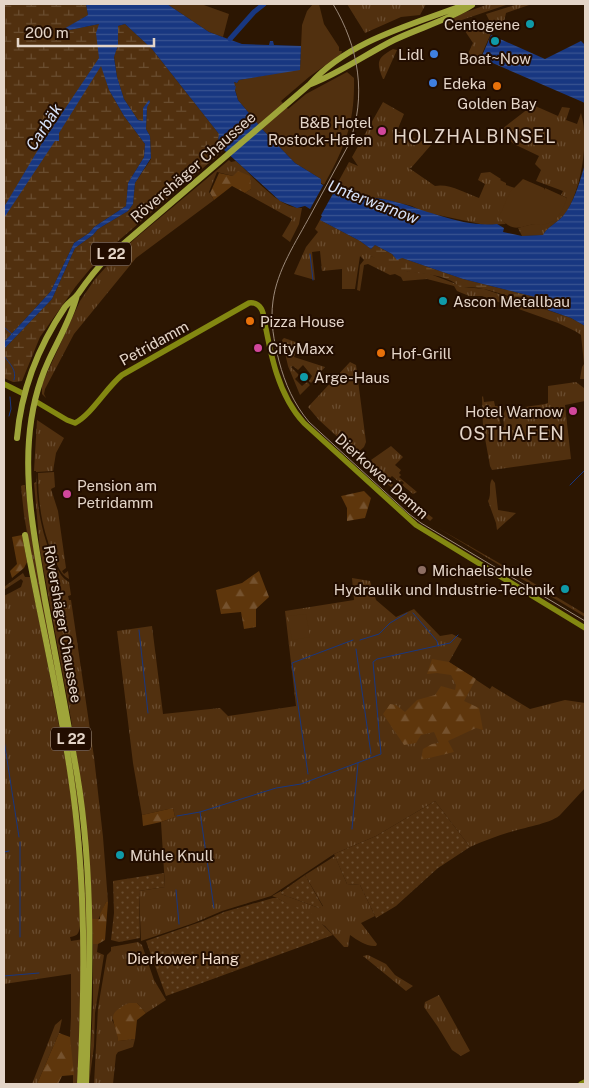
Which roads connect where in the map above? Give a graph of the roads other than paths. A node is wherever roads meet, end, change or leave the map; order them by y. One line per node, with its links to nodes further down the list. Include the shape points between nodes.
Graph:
1 (473, 4): 2 (main road, L 22); 3 (main road, L 22)
2 (427, 18): 3 (main road); 4 (main road, Rövershäger Chaussee / L 22, via 349,53)
3 (418, 29): 4 (main road, Rövershäger Chaussee / L 22)
4 (310, 84): 5 (main road, Rövershäger Chaussee / L 22, via 112,253)
5 (77, 295): 8 (main road, Rövershäger Chaussee / L 22, via 67,304 47,337); 9 (main road, Rövershäger Chaussee / L 22, via 74,310 45,369)
6 (256, 304): 9 (street, Petridamm, via 249,304 122,375 75,423); 12 (street, Dierkower Damm, via 263,313 280,381 304,424 416,525)
7 (4, 384): 8 (street)
8 (24, 394): 9 (main road, Petridamm); 10 (main road, Rövershäger Chaussee / L 22)
9 (35, 401): 15 (main road, Rövershäger Chaussee / L 22, via 28,455 31,511 77,777 85,847 90,944)
10 (17, 438)
11 (25, 535): 14 (main road, Rövershäger Chaussee / L 22, via 72,778 84,939)
12 (585, 628)
13 (585, 1082): 16 (street)
14 (80, 1084)
15 (86, 1084)
16 (581, 1084)

